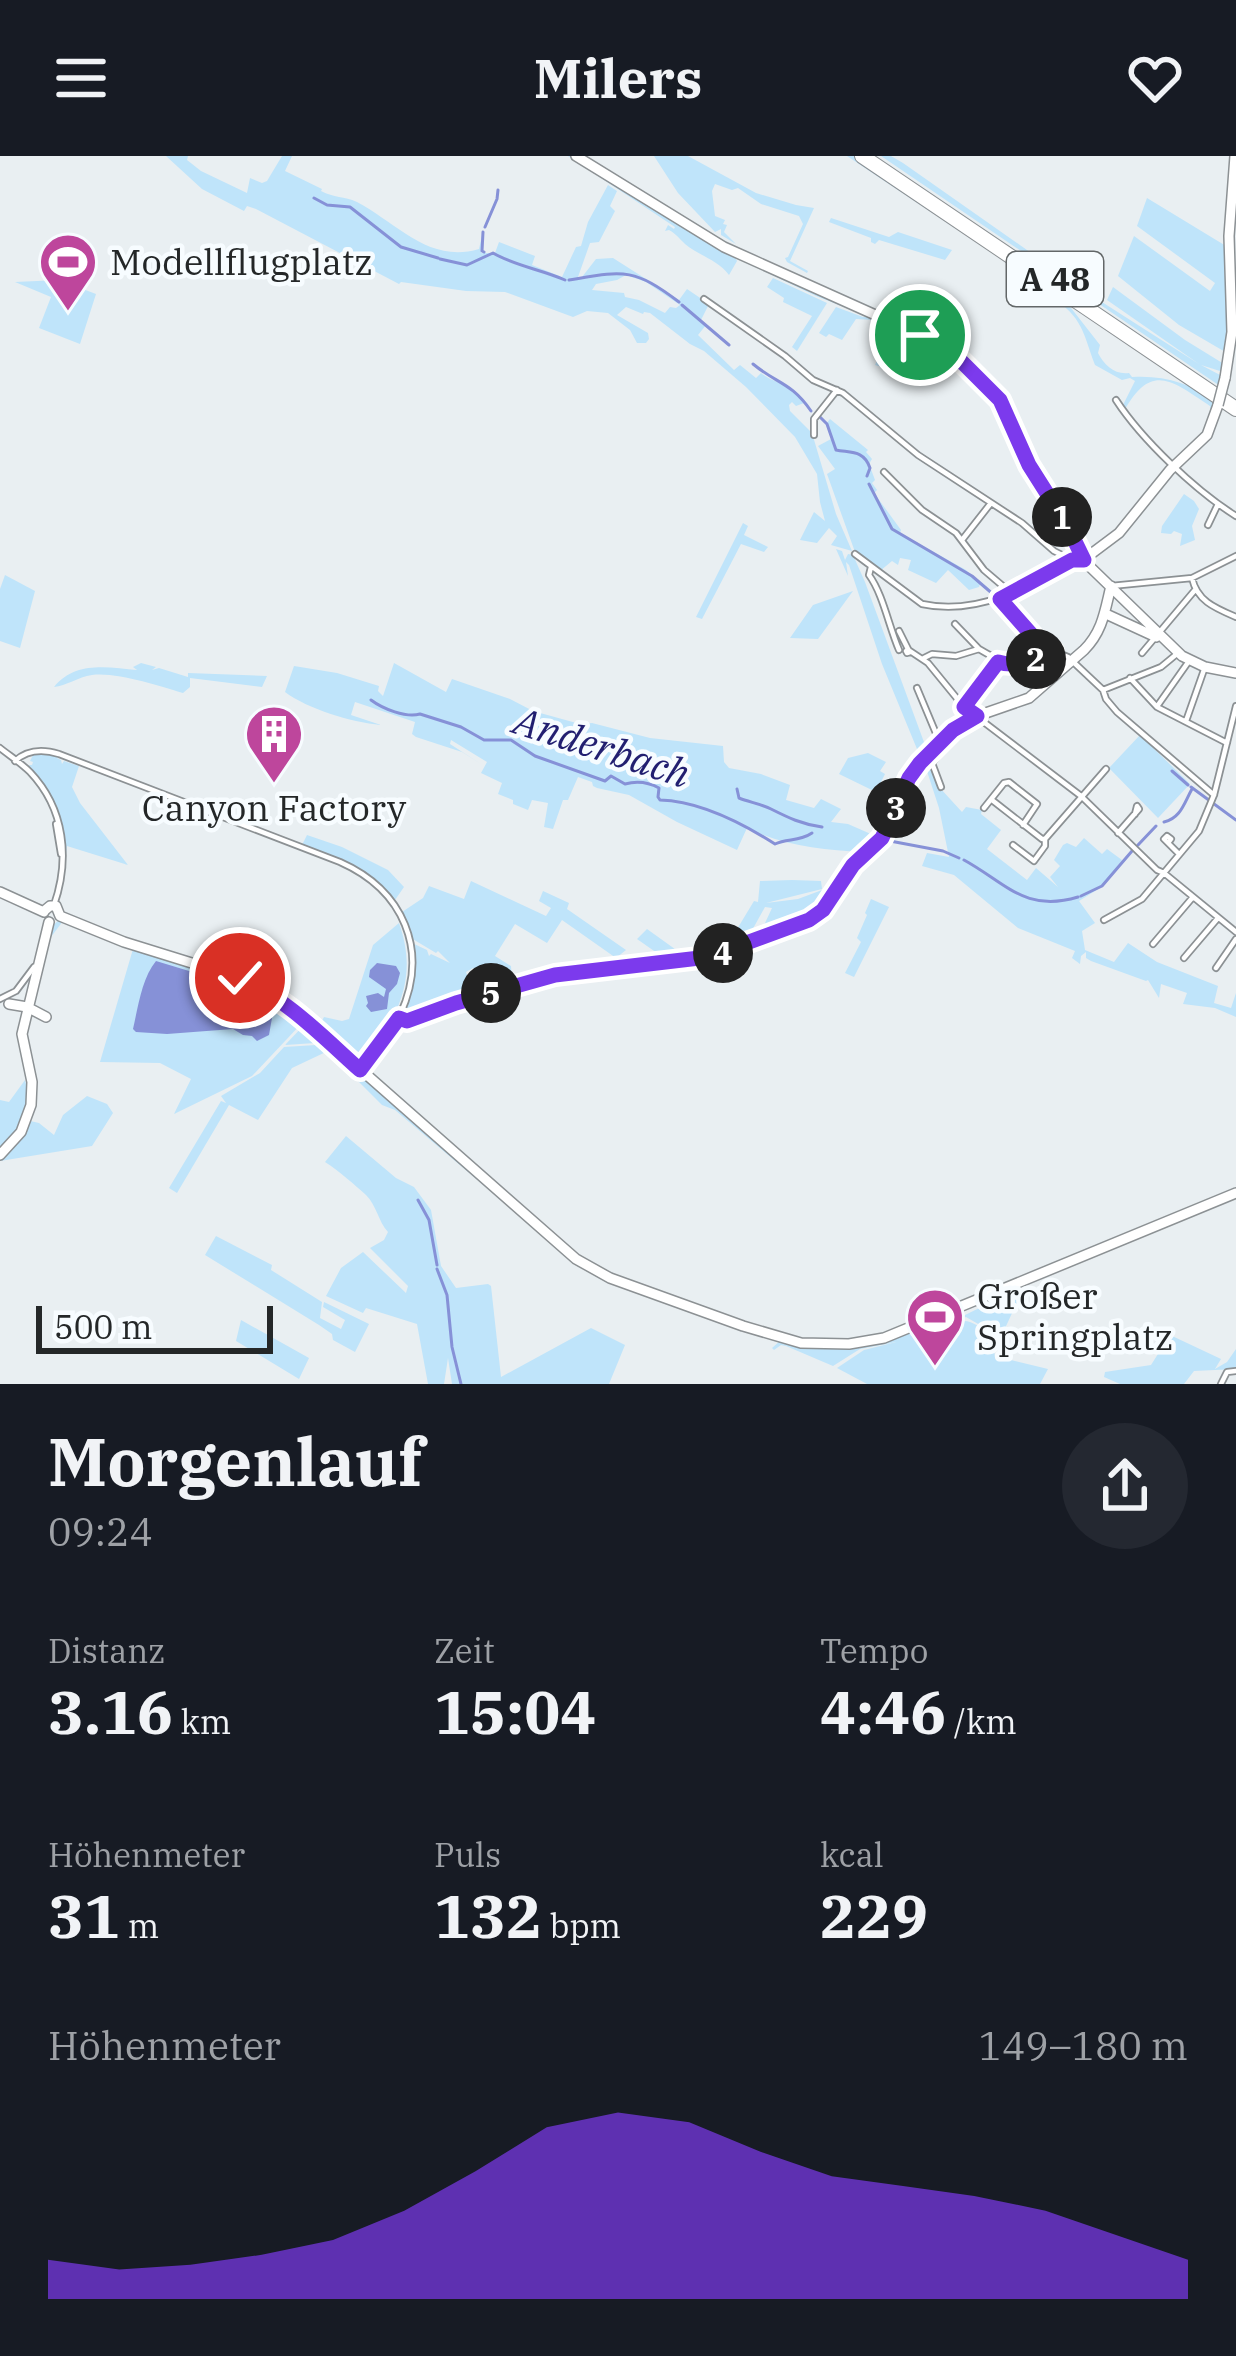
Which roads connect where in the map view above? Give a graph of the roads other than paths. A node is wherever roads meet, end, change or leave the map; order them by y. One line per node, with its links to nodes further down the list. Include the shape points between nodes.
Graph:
1 (576, 156): 24 (main road, via 724,247 959,359 1003,403)
2 (862, 156): 6 (highway, A 48)
3 (873, 156): 13 (highway, A 48)
4 (1235, 156): 5 (main road)
5 (1234, 166): 12 (main road, bridge, via 1231,346)
6 (1044, 279): 8 (highway); 12 (highway, A 48)
7 (704, 299): 10 (street)
8 (1070, 302)
9 (1167, 377): 12 (highway)
10 (837, 390): 14 (street, via 814,418); 17 (street)
11 (1116, 400): 15 (street)
12 (1217, 400): 13 (highway, A 48); 15 (main road, via 1207,435)
13 (1236, 406)
14 (814, 435)
15 (1175, 465): 18 (street); 24 (main road, via 1112,539)
16 (884, 472): 21 (street)
17 (991, 503): 21 (street); 24 (street)
18 (1219, 504): 19 (street); 20 (street)
19 (1236, 516)
20 (1208, 525)
21 (962, 540): 29 (street)
22 (856, 554): 25 (street)
23 (1236, 556): 26 (street)
24 (1078, 560): 27 (main road); 29 (street)
25 (871, 566): 30 (street, via 922,604); 37 (street)
26 (1192, 578): 27 (street); 28 (street)
27 (1111, 586): 31 (main road); 35 (main road)
28 (1195, 590): 32 (street); 35 (street)
29 (1011, 592): 30 (street)
30 (1000, 599): 38 (street)
31 (1106, 614): 35 (main road); 42 (main road, via 1092,642)
32 (1236, 617)
33 (955, 624): 36 (street)
34 (899, 631): 41 (street)
35 (1160, 638): 39 (street); 40 (main road)
36 (979, 649): 41 (street); 44 (street)
37 (898, 650)
38 (1053, 651): 42 (street); 44 (street, via 1024,663)
39 (1142, 653)
40 (1178, 653): 43 (main road); 47 (street)
41 (923, 659): 52 (street)
42 (1070, 660): 49 (street); 53 (main road, via 1029,698)
43 (1190, 661): 45 (main road); 50 (street)
44 (998, 662): 52 (street)
45 (1205, 667): 46 (main road); 54 (street)
46 (1236, 673)
47 (1130, 678): 49 (street); 50 (street)
48 (916, 688): 56 (street)
49 (1103, 690): 65 (street)
50 (1157, 706): 54 (street)
51 (1236, 706): 57 (street)
52 (964, 707): 53 (street)
53 (977, 716): 55 (main road); 64 (street)
54 (1186, 722): 57 (street)
55 (953, 730): 56 (main road); 63 (street, via 932,764)
56 (940, 743): 89 (main road, via 909,778 882,838 809,920 708,957 555,975)
57 (1227, 743): 65 (street)
58 (0, 748): 60 (street)
59 (33, 752): 60 (street); 62 (street); 89 (street, via 68,757 368,877 397,907 410,941 411,979)
60 (16, 762): 62 (street); 76 (street, via 54,818)
61 (1106, 769): 64 (street)
62 (30, 772): 76 (street, via 61,830)
63 (941, 788)
64 (1081, 796): 70 (street); 71 (street)
65 (1213, 798): 74 (street)
66 (992, 800): 67 (street); 69 (street); 69 (street, via 1006,782 1023,792 1037,804)
67 (984, 808)
68 (1135, 814): 70 (street)
69 (1023, 824): 71 (street)
70 (1118, 833): 75 (street)
71 (1045, 838): 73 (street, via 1034,861)
72 (1168, 843): 74 (street)
73 (1012, 845)
74 (1179, 854): 75 (street)
75 (1164, 873): 78 (street); 81 (street, via 1134,905)
76 (61, 878): 79 (street)
77 (0, 892): 79 (main road)
78 (1193, 897): 80 (street); 83 (street)
79 (52, 914): 84 (main road); 90 (main road, via 258,986)
80 (1218, 918): 82 (street); 85 (street)
81 (1104, 920)
82 (1236, 936): 86 (street)
83 (1153, 944)
84 (40, 957): 87 (street); 88 (main road)
85 (1184, 958)
86 (1216, 968)
87 (3, 1002): 88 (main road)
88 (28, 1005): 91 (main road, via 22,1040 31,1105)
89 (399, 1018): 90 (main road)
90 (360, 1070): 92 (main road, via 592,1270 801,1343 884,1338)
91 (0, 1155)
92 (1236, 1193)
93 (1236, 1371): 94 (street)
94 (1221, 1384)

